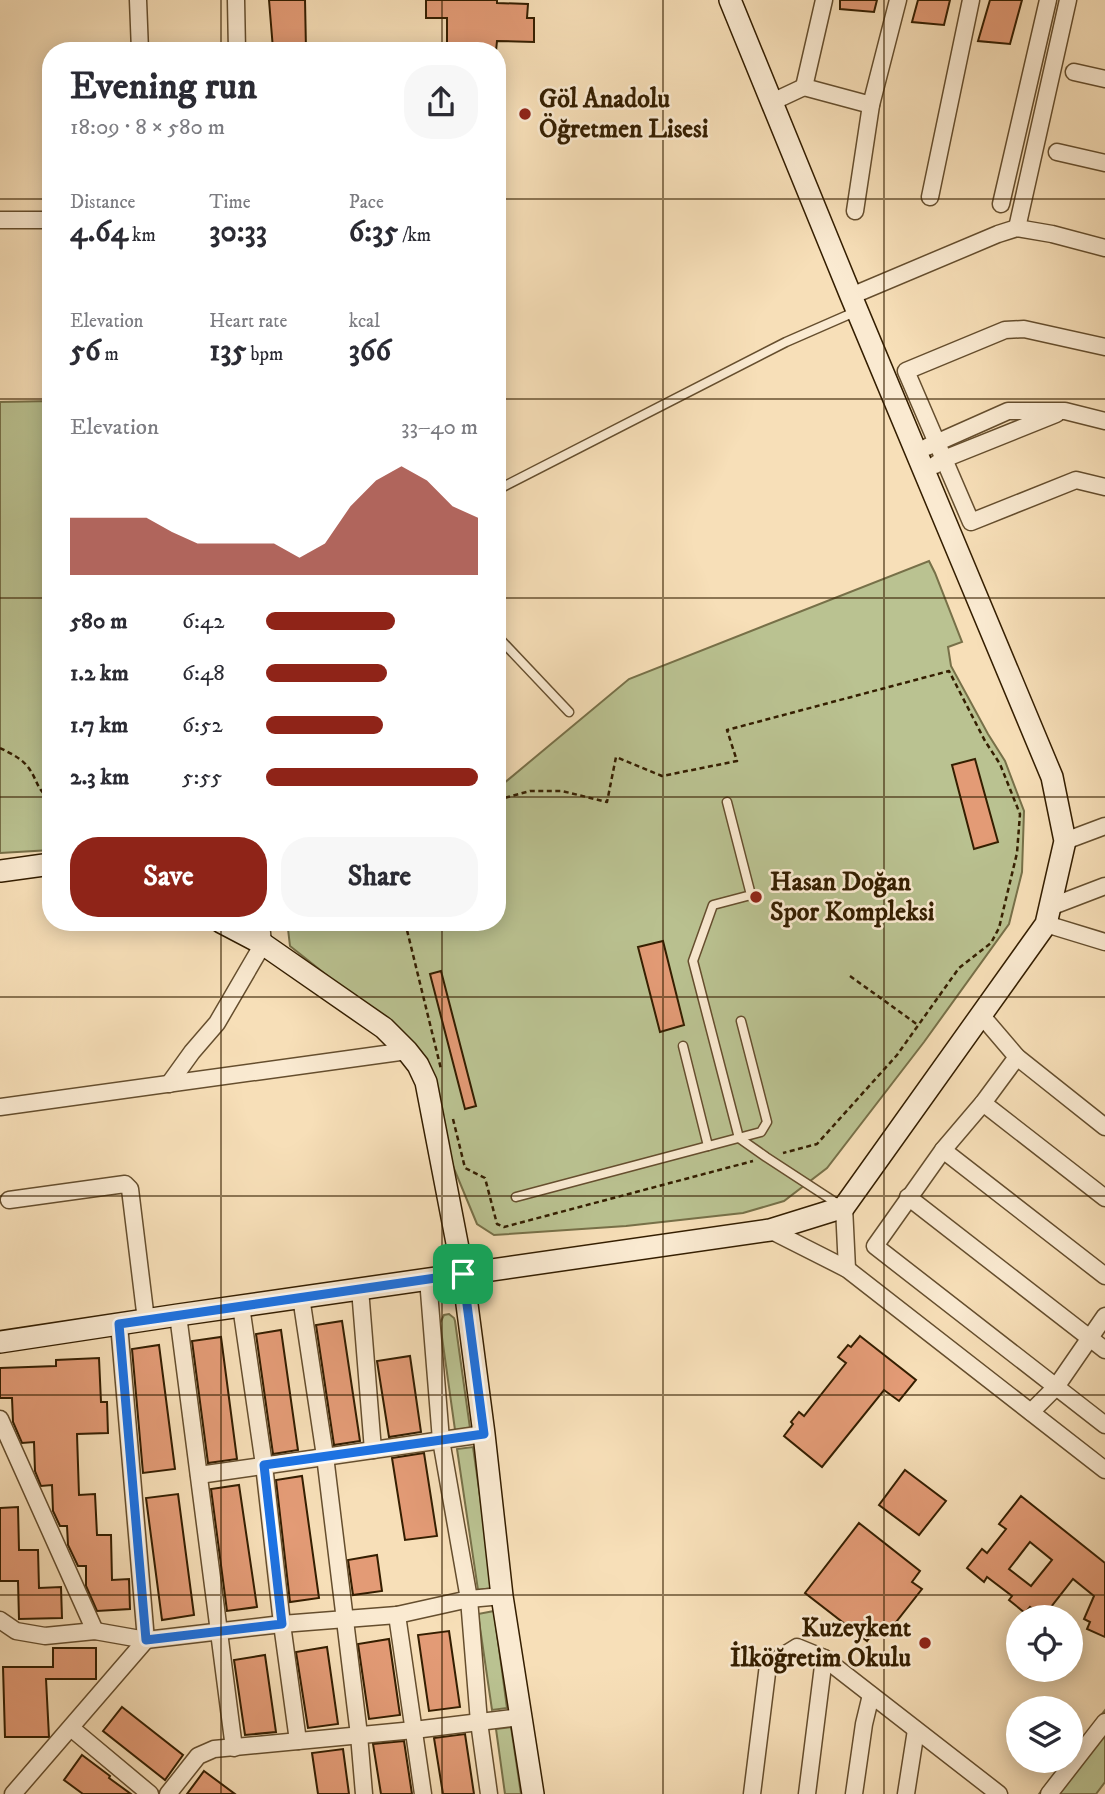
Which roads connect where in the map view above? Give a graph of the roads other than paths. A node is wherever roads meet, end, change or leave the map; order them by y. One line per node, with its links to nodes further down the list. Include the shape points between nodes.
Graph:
1 (138, 0): 9 (street)
2 (236, 0): 10 (street)
3 (730, 0): 14 (street)
4 (824, 0): 13 (street)
5 (898, 0): 15 (street)
6 (971, 0): 18 (street)
7 (1048, 0): 19 (street)
8 (1068, 0): 23 (street)
9 (140, 42)
10 (237, 42)
11 (1074, 72): 12 (street)
12 (1105, 79)
13 (804, 87): 14 (street); 15 (street)
14 (772, 102): 25 (street)
15 (871, 105): 20 (street)
16 (1057, 152): 17 (street)
17 (1105, 163)
18 (930, 197)
19 (1001, 204)
20 (855, 211)
21 (0, 220): 22 (street)
22 (42, 220)
23 (1017, 228): 24 (street); 25 (street)
24 (1105, 248)
25 (854, 304): 33 (street); 34 (lane)
26 (1105, 347): 30 (street, via 1024,329 1005,330 906,371)
27 (1065, 411): 28 (street); 29 (street, via 1008,411); 31 (street)
28 (1105, 421)
29 (979, 423): 30 (street); 31 (street)
30 (936, 442): 32 (street); 33 (street)
31 (987, 442): 32 (street)
32 (944, 459): 33 (street); 35 (street, via 971,522 1076,480)
33 (920, 462): 40 (street, via 1052,777)
34 (506, 485)
35 (1105, 487)
36 (506, 646): 37 (lane)
37 (569, 712)
38 (727, 802): 58 (lane, via 751,895 713,905 693,961)
39 (1105, 826): 40 (street)
40 (1065, 841): 44 (street)
41 (42, 865): 42 (street)
42 (0, 871)
43 (1105, 886): 44 (street)
44 (1048, 916): 47 (street); 49 (street)
45 (238, 931): 48 (street)
46 (262, 931): 48 (street)
47 (1105, 942)
48 (263, 944): 52 (street, via 384,1028); 54 (street, via 217,1023)
49 (982, 1016): 53 (street); 65 (street)
50 (741, 1021): 58 (lane, via 767,1122 761,1132)
51 (683, 1046): 59 (lane)
52 (407, 1051): 54 (street); 68 (street, via 426,1082)
53 (1017, 1057): 55 (street); 57 (street)
54 (169, 1084): 56 (street)
55 (983, 1103): 60 (street); 63 (street)
56 (0, 1107)
57 (1105, 1127)
58 (739, 1138): 59 (lane); 65 (lane)
59 (708, 1146): 61 (lane)
60 (943, 1150): 62 (street); 69 (street)
61 (516, 1197)
62 (908, 1198): 78 (street); 81 (street, via 875,1245)
63 (1105, 1198)
64 (9, 1200): 76 (street, via 125,1184 130,1189)
65 (844, 1208): 66 (street); 67 (street)
66 (770, 1230): 67 (street); 68 (street)
67 (847, 1269): 82 (street)
68 (463, 1274): 70 (street); 85 (street)
69 (1105, 1276)
70 (428, 1279): 71 (street); 86 (street)
71 (360, 1289): 72 (street); 87 (street)
72 (301, 1297): 73 (street); 88 (street)
73 (242, 1306): 74 (street); 89 (street)
74 (178, 1315): 76 (street); 91 (street)
75 (1105, 1316): 78 (street)
76 (146, 1320): 77 (street)
77 (119, 1324): 79 (street); 100 (street)
78 (1089, 1338): 80 (street); 81 (street)
79 (0, 1342)
80 (1105, 1350)
81 (1056, 1387): 82 (street); 84 (street)
82 (1031, 1412): 90 (street)
83 (0, 1419): 98 (street)
84 (1105, 1425)
85 (484, 1434): 86 (street); 92 (street)
86 (441, 1440): 87 (street); 93 (street)
87 (373, 1450): 88 (street)
88 (325, 1456): 89 (street); 96 (street)
89 (264, 1465): 91 (street); 97 (street)
90 (1105, 1470)
91 (200, 1475): 99 (street)
92 (502, 1596): 93 (street); 103 (street)
93 (469, 1600): 94 (street); 105 (street)
94 (397, 1615): 96 (street); 107 (street)
95 (0, 1620): 98 (street, via 16,1631 45,1636)
96 (344, 1620): 97 (street); 109 (street)
97 (282, 1624): 99 (street); 110 (street)
98 (95, 1631): 100 (street)
99 (220, 1632): 100 (street); 111 (street)
100 (146, 1640): 106 (street)
101 (824, 1658): 102 (street); 119 (street, via 797,1647 768,1665); 120 (street)
102 (871, 1695): 108 (street); 121 (street)
103 (520, 1717): 105 (street); 118 (street)
104 (1105, 1721): 124 (street)
105 (479, 1722): 107 (street); 117 (street)
106 (71, 1728): 112 (street); 113 (street)
107 (414, 1730): 109 (street); 116 (street)
108 (916, 1730): 122 (street); 123 (street)
109 (359, 1735): 110 (street); 115 (street)
110 (298, 1741): 111 (street)
111 (234, 1748): 114 (street, via 198,1756)
112 (13, 1794)
113 (150, 1794)
114 (168, 1794)
115 (364, 1794)
116 (423, 1794)
117 (489, 1794)
118 (533, 1794)
119 (752, 1794)
120 (807, 1794)
121 (854, 1794)
122 (906, 1794)
123 (999, 1794)
124 (1049, 1794)

